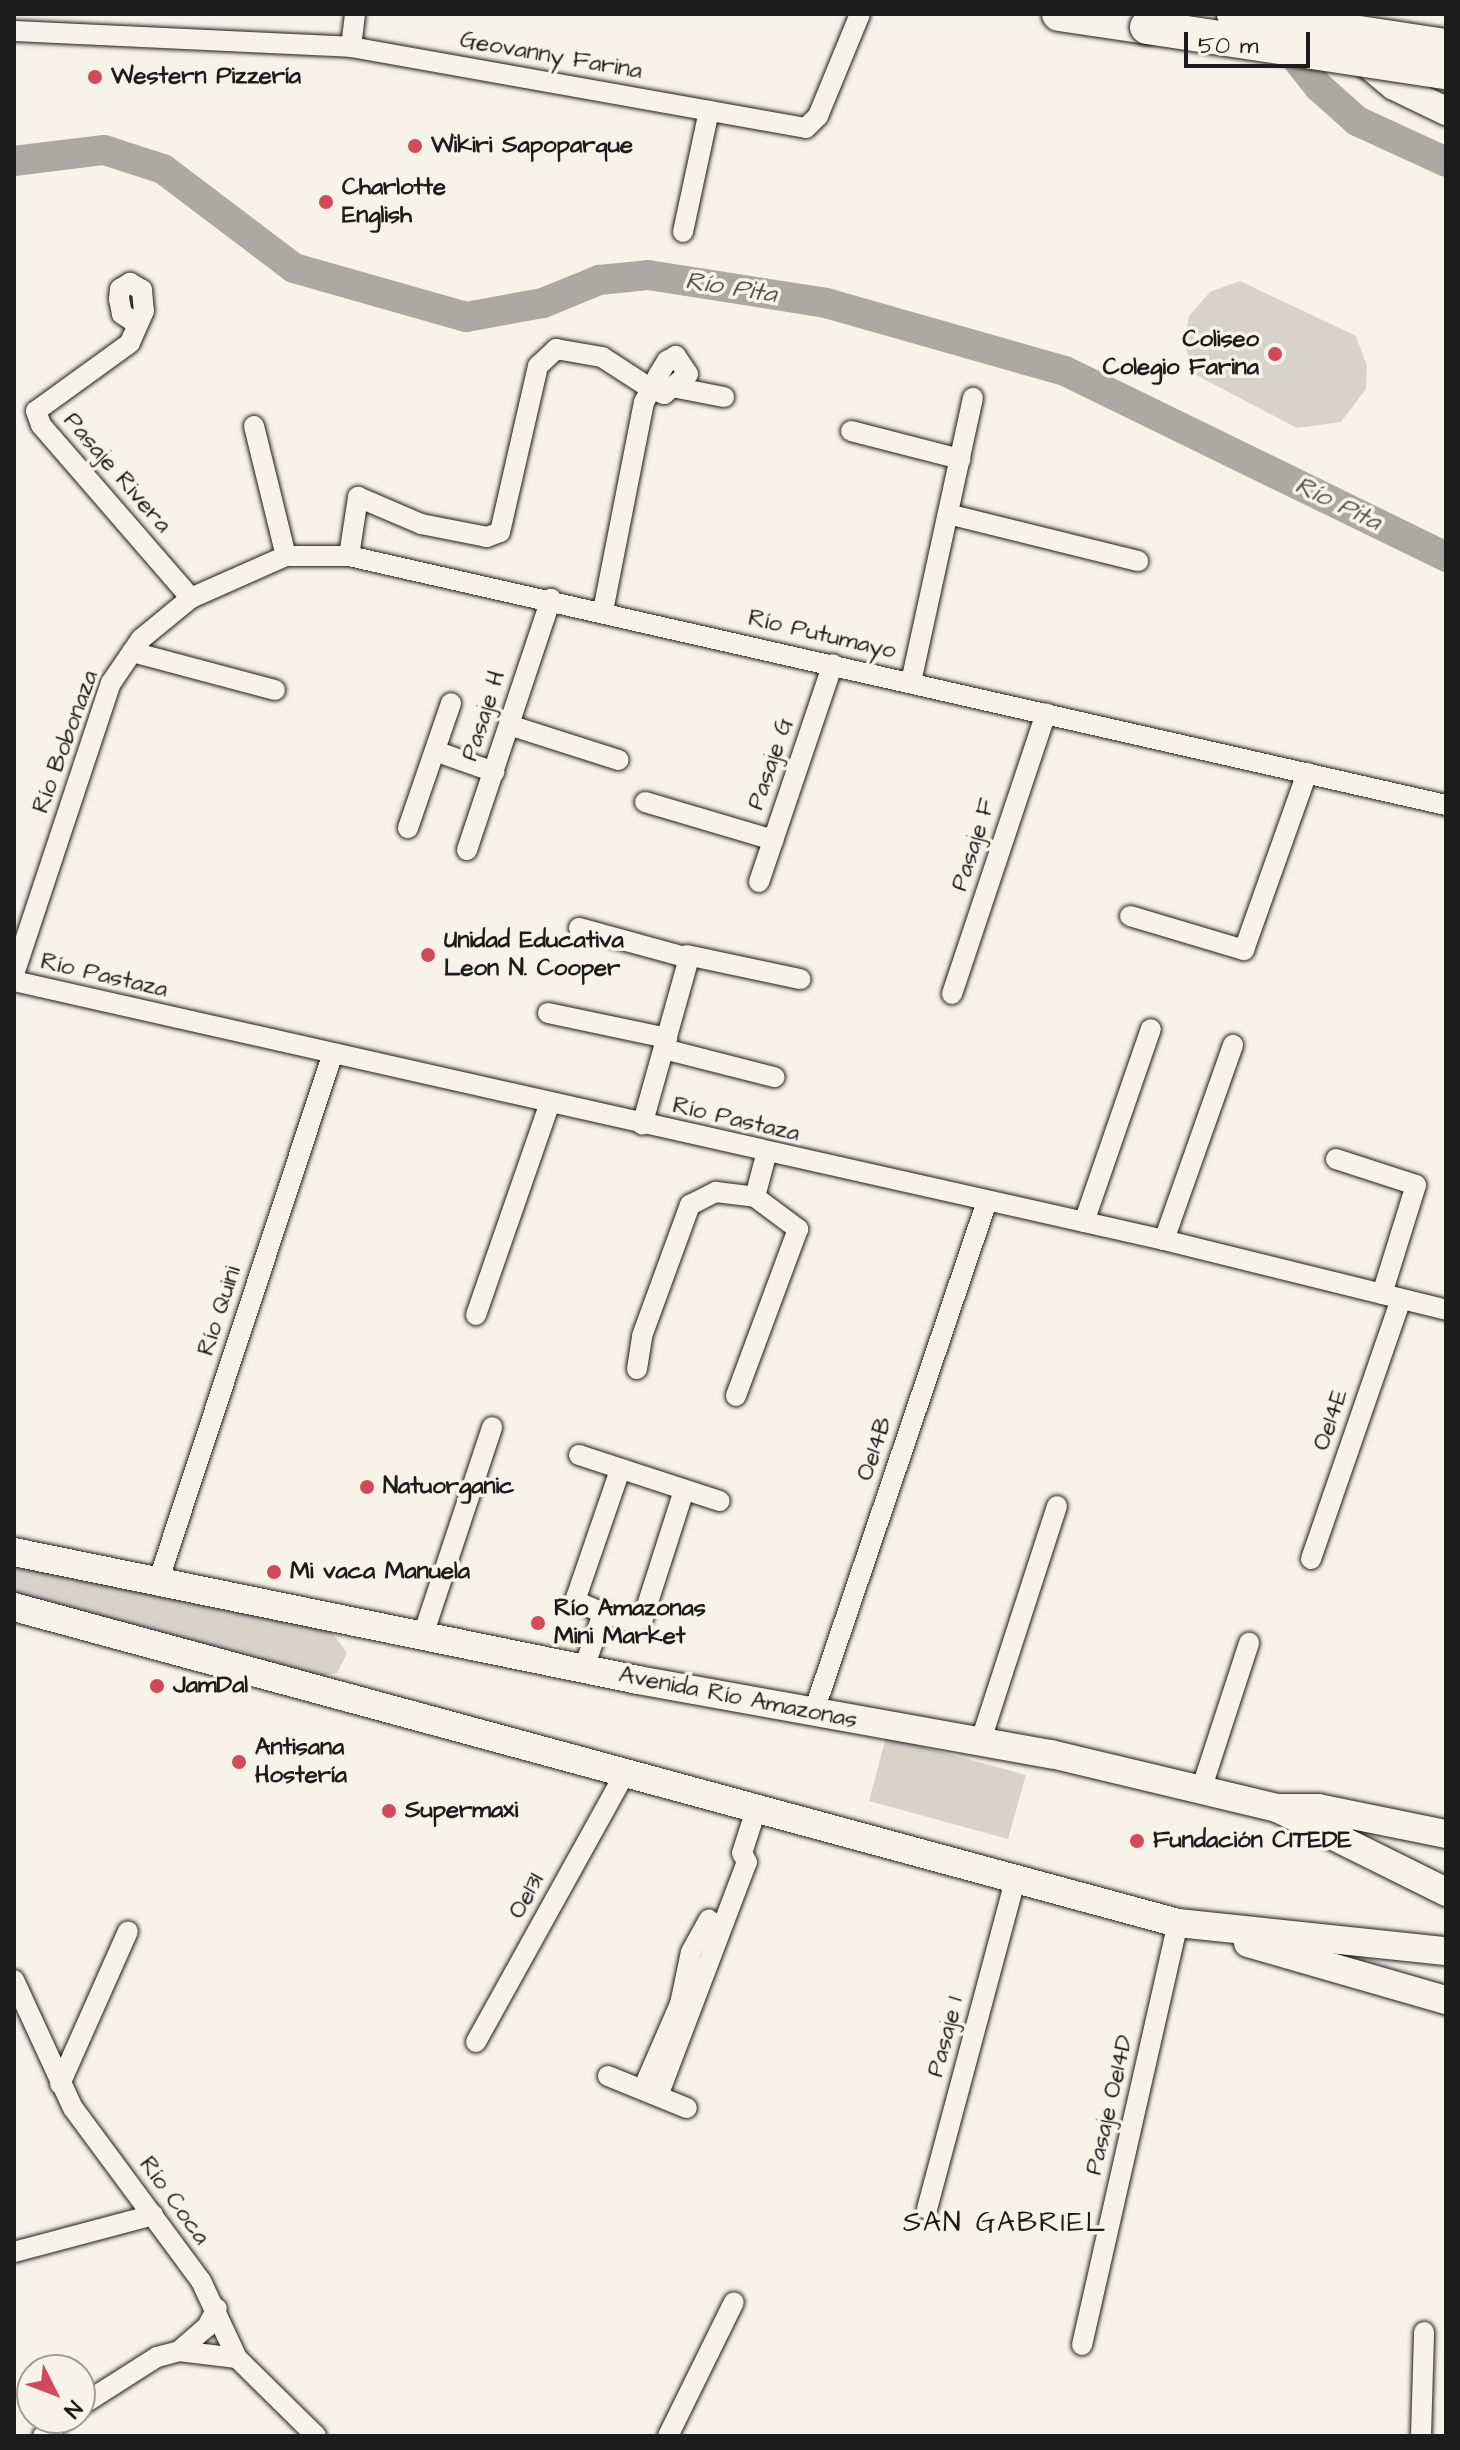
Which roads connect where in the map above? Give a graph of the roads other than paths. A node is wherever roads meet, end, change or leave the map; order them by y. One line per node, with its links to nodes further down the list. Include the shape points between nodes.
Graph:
1 (355, 14): 8 (street)
2 (860, 14): 10 (street, Geovanny Farina, via 809,126)
3 (1059, 14): 9 (highway, bridge)
4 (1234, 14): 7 (highway, bridge)
5 (1311, 14): 11 (main road, via 1394,86)
6 (14, 31): 8 (street, Geovanny Farina)
7 (1446, 46)
8 (351, 47): 10 (street, Geovanny Farina)
9 (1446, 72)
10 (709, 111): 12 (street)
11 (1446, 111)
12 (683, 232)
13 (136, 323): 25 (street, Pasaje Rivera, via 130,343 36,411 41,425)
14 (678, 388): 15 (street, via 664,394); 15 (street, via 688,374 676,356); 16 (street)
15 (651, 389): 23 (street, via 602,357 556,349 538,366 500,532 487,537 421,524 358,497); 27 (street)
16 (724, 397)
17 (973, 398): 20 (street)
18 (254, 426): 22 (street)
19 (851, 431): 20 (street)
20 (960, 459): 21 (street)
21 (948, 514): 24 (street); 30 (street)
22 (286, 556): 23 (street, Río Putumayo); 25 (street, Río Putumayo)
23 (349, 556): 26 (street, Río Putumayo)
24 (1138, 561)
25 (191, 598): 28 (street, Río Bobonaza)
26 (551, 599): 27 (street, Río Putumayo); 34 (street, Pasaje H)
27 (603, 611): 29 (street, Río Putumayo)
28 (132, 652): 31 (street); 48 (street, Río Bobonaza, via 111,683)
29 (833, 664): 30 (street, Río Putumayo); 42 (street, Pasaje G)
30 (911, 682): 33 (street, Río Putumayo)
31 (275, 690)
32 (451, 703): 35 (street)
33 (1046, 713): 37 (street, Río Putumayo); 51 (street, Pasaje F)
34 (509, 725): 36 (street); 38 (street, Pasaje H)
35 (435, 751): 38 (street); 41 (street)
36 (619, 760)
37 (1311, 768): 40 (street, Río Putumayo); 45 (street, via 1246,948)
38 (494, 772): 43 (street, Pasaje H)
39 (645, 802): 42 (street)
40 (1446, 805)
41 (408, 828)
42 (773, 840): 44 (street, Pasaje G)
43 (467, 850)
44 (759, 882)
45 (1130, 916)
46 (579, 928): 47 (street)
47 (687, 955): 49 (street); 54 (street)
48 (14, 974)
49 (800, 979)
50 (14, 981): 56 (street, Río Pastaza)
51 (952, 994)
52 (548, 1013): 54 (street)
53 (1151, 1029): 64 (street)
54 (665, 1044): 57 (street); 59 (street)
55 (1233, 1045): 65 (street)
56 (332, 1056): 58 (street, Río Pastaza); 79 (street, Río Quini)
57 (774, 1077)
58 (549, 1105): 59 (street, Río Pastaza); 68 (street)
59 (642, 1125): 60 (street, Río Pastaza)
60 (766, 1155): 62 (street); 63 (street, Río Pastaza)
61 (1336, 1159): 66 (street, Oe14E, via 1416,1185)
62 (755, 1197): 69 (street, via 716,1192 690,1205 642,1336); 70 (street, via 798,1229)
63 (987, 1201): 64 (street, Río Pastaza); 85 (street, Oe14B)
64 (1084, 1222): 65 (street, Río Pastaza)
65 (1164, 1240): 66 (street, Río Pastaza)
66 (1392, 1296): 67 (street, Río Pastaza); 78 (street, Oe14E)
67 (1446, 1310)
68 (476, 1315)
69 (637, 1369)
70 (736, 1396)
71 (492, 1427): 82 (street)
72 (579, 1455): 73 (street)
73 (620, 1470): 74 (street); 81 (street, via 575,1601)
74 (684, 1490): 75 (street); 81 (street, via 643,1618 633,1622)
75 (720, 1501)
76 (1057, 1506): 86 (street)
77 (14, 1552): 79 (main road, Avenida Río Amazonas)
78 (1311, 1559)
79 (158, 1582): 82 (main road, Avenida Río Amazonas)
80 (14, 1607): 87 (main road)
81 (603, 1613): 84 (street)
82 (424, 1632): 84 (main road, Avenida Río Amazonas)
83 (1249, 1643): 88 (street)
84 (584, 1668): 85 (main road, Avenida Río Amazonas)
85 (813, 1714): 86 (main road, Avenida Río Amazonas)
86 (981, 1740): 88 (main road, Avenida Río Amazonas)
87 (624, 1775): 90 (main road); 99 (street, Oe13I)
88 (1201, 1790): 89 (main road, Avenida Río Amazonas)
89 (1277, 1808): 91 (main road, via 1318,1808); 93 (main road, Avenida Río Amazonas)
90 (756, 1810): 92 (main road); 102 (street, via 742,1853 747,1862 706,1945 713,1961 692,1988)
91 (1446, 1834)
92 (1016, 1878): 94 (main road); 104 (street, Pasaje 1)
93 (1446, 1892)
94 (1178, 1923): 96 (main road); 98 (main road); 110 (street, Pasaje Oe14D)
95 (128, 1931): 101 (street)
96 (1446, 1951)
97 (14, 1980): 101 (street, Río Coca)
98 (1446, 2000)
99 (476, 2042)
100 (608, 2076): 102 (street)
101 (60, 2084): 105 (street, Río Coca)
102 (650, 2093): 103 (street)
103 (687, 2108)
104 (927, 2209)
105 (153, 2215): 106 (street); 108 (street, Río Coca)
106 (14, 2252)
107 (734, 2302): 115 (street)
108 (217, 2308): 111 (street, via 207,2327); 112 (street, Río Coca)
109 (1424, 2332): 116 (street)
110 (1082, 2345)
111 (179, 2351): 112 (street); 113 (street, via 140,2365)
112 (237, 2358): 114 (street, Río Coca)
113 (96, 2395)
114 (316, 2436)
115 (668, 2436)
116 (1421, 2436)

